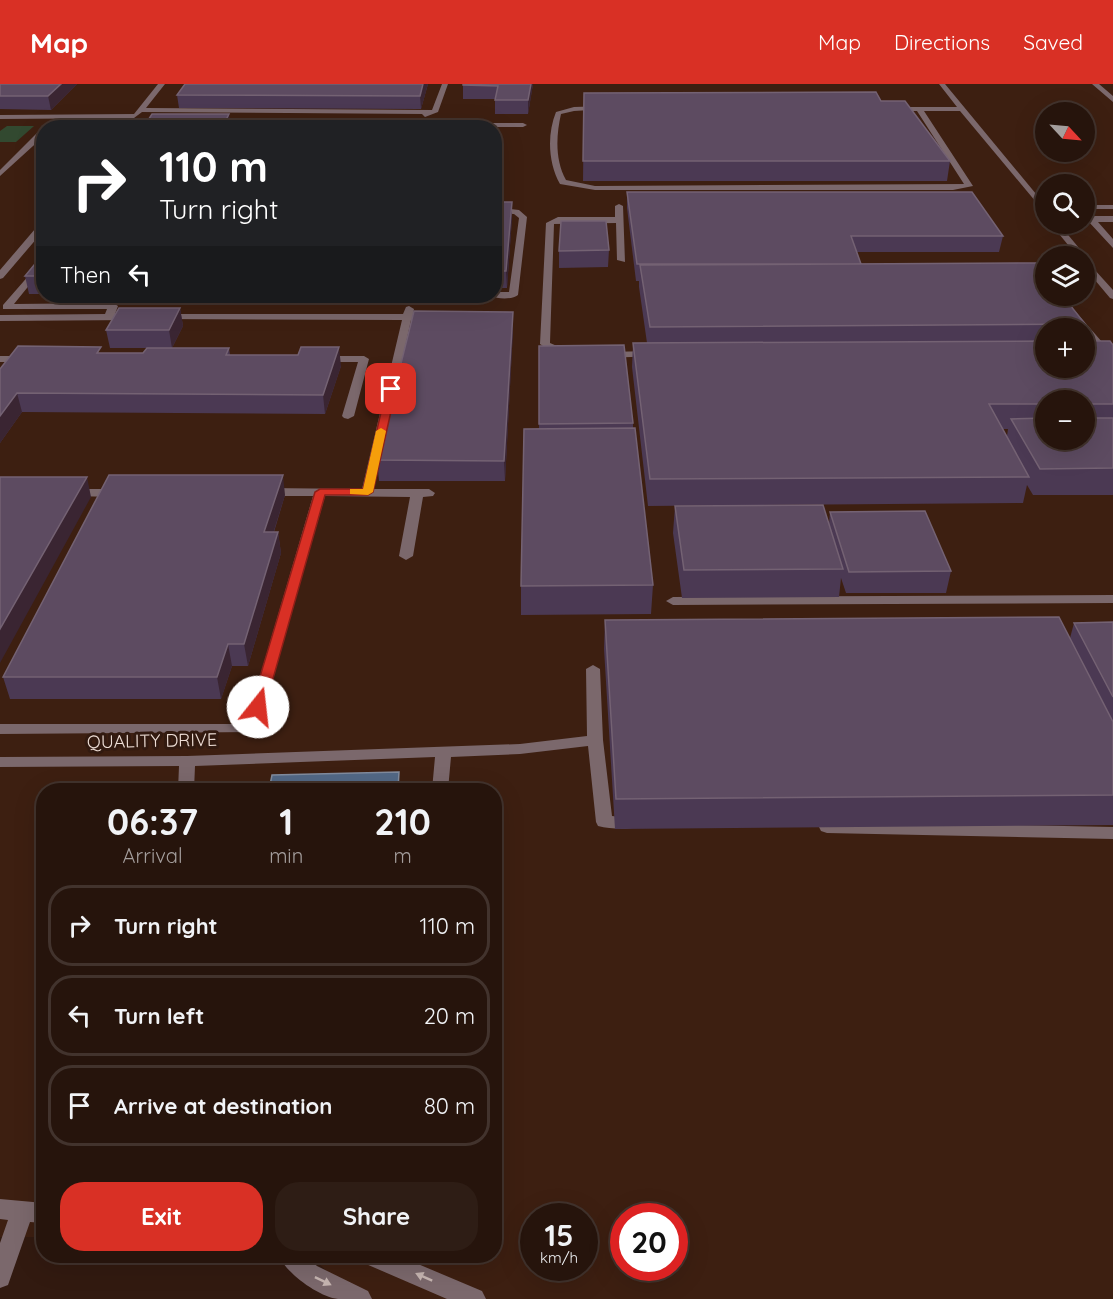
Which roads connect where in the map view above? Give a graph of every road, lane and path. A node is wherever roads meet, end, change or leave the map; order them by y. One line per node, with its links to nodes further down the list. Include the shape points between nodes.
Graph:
1 (162, 84): 11 (street)
2 (445, 84): 10 (street)
3 (942, 84): 9 (street)
4 (1095, 84): 5 (street)
5 (1113, 100)
6 (613, 108): 8 (street, via 558,113 554,129 557,174 563,182 595,188 969,186)
7 (884, 109): 8 (street)
8 (919, 109): 9 (street)
9 (962, 109): 19 (street)
10 (433, 112): 11 (street); 14 (street)
11 (137, 113): 12 (street); 13 (street)
12 (0, 117)
13 (131, 120)
14 (419, 120)
15 (502, 125): 16 (street)
16 (523, 125)
17 (36, 139): 18 (street)
18 (0, 174)
19 (1035, 198)
20 (620, 206): 25 (street)
21 (1095, 207): 22 (street)
22 (1113, 207)
23 (502, 211): 34 (street, via 523,217 513,295)
24 (1113, 219): 28 (street, via 1091,219)
25 (620, 220): 30 (street); 45 (street, via 550,223 545,345)
26 (36, 233): 33 (street)
27 (1062, 234): 29 (street)
28 (1113, 245)
29 (1073, 246)
30 (622, 260)
31 (36, 271): 39 (street, via 6,307 113,306)
32 (1095, 274): 35 (street)
33 (0, 276)
34 (502, 295)
35 (1113, 296)
36 (160, 303): 40 (street)
37 (412, 303): 42 (street)
38 (1065, 306): 44 (street)
39 (109, 317): 40 (street); 41 (street)
40 (152, 317): 42 (street)
41 (0, 318)
42 (406, 322): 43 (street); 54 (street)
43 (440, 322)
44 (1104, 352)
45 (574, 353)
46 (666, 354): 47 (street)
47 (595, 355)
48 (0, 359): 49 (street)
49 (35, 359)
50 (305, 359): 51 (street, via 364,359)
51 (348, 416)
52 (249, 492): 53 (street)
53 (320, 492): 54 (street); 61 (street, via 252,729)
54 (368, 492): 57 (street, via 423,493)
55 (59, 493): 56 (street)
56 (130, 493)
57 (406, 556)
58 (1113, 600): 59 (street)
59 (673, 601)
60 (593, 669): 62 (street)
61 (0, 729)
62 (595, 740): 63 (street, QUALITY DRIVE, via 520,749); 68 (street, via 604,822)
63 (444, 751): 64 (street, QUALITY DRIVE); 67 (street)
64 (187, 761): 65 (street, QUALITY DRIVE); 66 (street)
65 (0, 762)
66 (186, 783)
67 (441, 783)
68 (651, 824)
69 (805, 827): 70 (street)
70 (1113, 833)
71 (22, 1211): 74 (street)
72 (297, 1263): 75 (street, one-way to 75, via 309,1274)
73 (391, 1263): 76 (street, one-way to 73)
74 (0, 1277)
75 (360, 1299)
76 (474, 1299)

